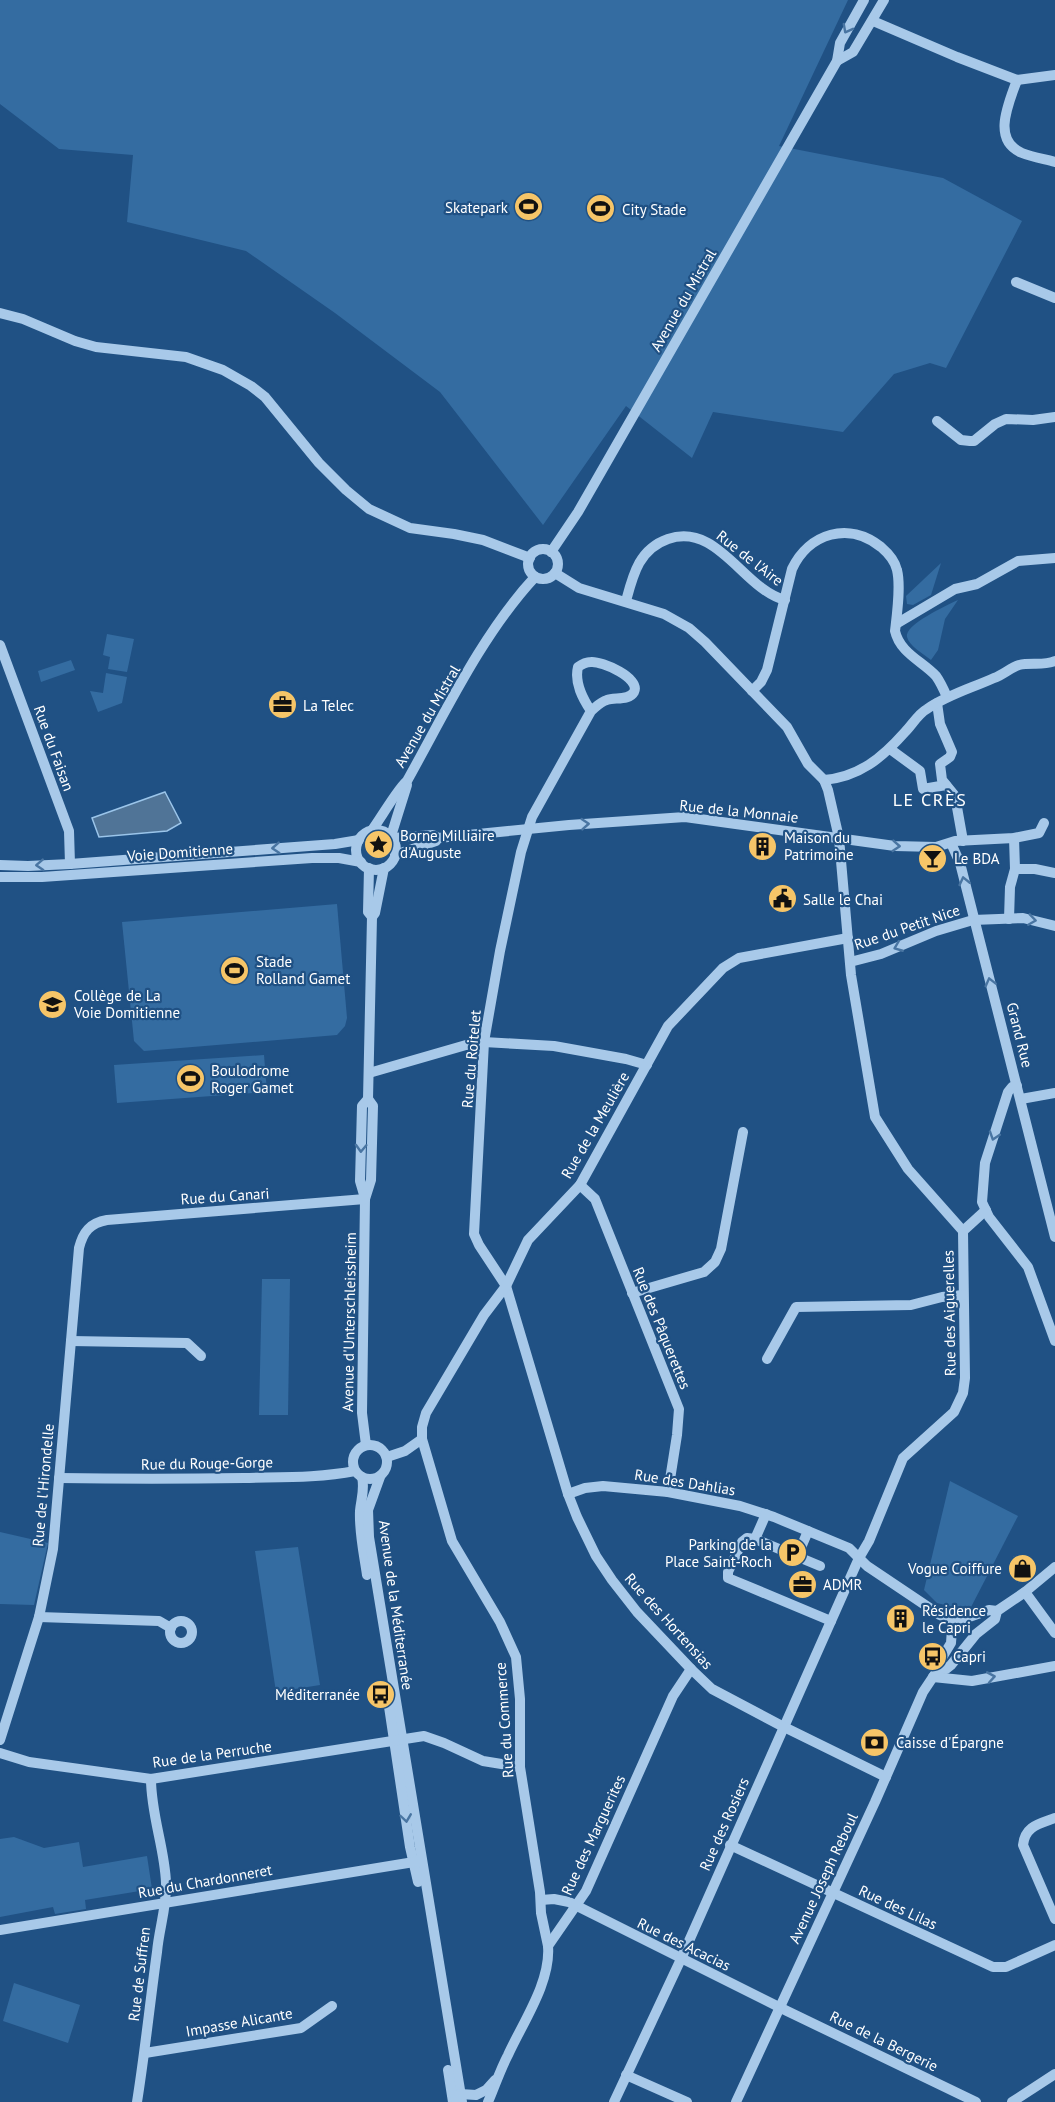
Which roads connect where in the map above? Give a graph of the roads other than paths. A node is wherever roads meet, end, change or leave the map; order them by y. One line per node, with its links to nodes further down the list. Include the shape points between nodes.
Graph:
1 (864, 0): 4 (street, Avenue du Mistral, one-way to 4, via 840,43)
2 (884, 0): 3 (street, Avenue du Mistral)
3 (873, 21): 4 (street, Avenue du Mistral, via 853,52); 6 (street)
4 (837, 61): 13 (street, Avenue du Mistral, via 578,512)
5 (1055, 75): 6 (street)
6 (1017, 80): 7 (street, via 1003,128 1005,137 1021,153)
7 (1055, 162)
8 (1016, 282): 9 (street)
9 (1055, 298)
10 (0, 313): 14 (street, via 96,347 186,357 223,370 265,397 319,463 369,509 410,528 483,540)
11 (1055, 417): 12 (street, via 1006,419 974,441 961,440)
12 (937, 421)
13 (551, 552): 14 (street, via 538,550); 16 (street, via 557,559)
14 (530, 558): 17 (street, via 528,566)
15 (1055, 558): 20 (street, via 1018,561 976,584 955,589)
16 (555, 573): 17 (street, via 544,579); 19 (street, via 579,588)
17 (535, 577): 28 (street, Avenue du Mistral, via 490,638)
18 (785, 600): 19 (street, Rue de l'Aire, via 764,591 709,543 680,537 655,545 644,554); 20 (street, via 792,569 802,552 818,540 855,534 885,551 897,569); 23 (street, via 767,670)
19 (626, 601): 23 (street, via 664,614 689,628)
20 (896, 624): 24 (street, via 902,647 940,681)
21 (0, 645): 41 (street, Rue du Faisan, via 69,831)
22 (1055, 661): 24 (street, via 1017,666)
23 (752, 690): 27 (street, via 787,727 808,764)
24 (942, 700): 26 (street, via 925,710); 29 (street, via 940,724 952,752 940,764)
25 (591, 711): 25 (street, via 577,680 578,668 584,663 597,662 633,681 630,696 607,700); 31 (street, Rue du Roitelet)
26 (890, 749): 27 (street, via 859,772); 29 (street, via 920,771 923,789)
27 (824, 780): 35 (street, Rue des Aiguerelles)
28 (407, 781): 32 (street, Avenue du Mistral); 33 (street, Avenue du Mistral)
29 (946, 785): 38 (street, via 955,796)
30 (1044, 823): 36 (street, Rue de la Monnaie, via 1039,833)
31 (527, 829): 34 (street, Rue de la Monnaie); 35 (street, Rue de la Monnaie, one-way to 35, via 685,818); 54 (street, Rue du Roitelet)
32 (372, 830): 33 (street); 37 (street)
33 (392, 837): 34 (street, Rue de la Monnaie); 40 (street)
34 (438, 838): 40 (street, Rue de la Monnaie)
35 (838, 838): 39 (street, Rue de la Monnaie, one-way to 39, via 896,846 936,847); 52 (street, Rue des Aiguerelles)
36 (1014, 838): 38 (street, Rue de la Monnaie); 45 (street)
37 (359, 840): 41 (street, Voie Domitienne, one-way to 41); 43 (street, via 357,852)
38 (963, 841): 39 (street, Rue de la Monnaie)
39 (951, 843): 50 (street, Grand Rue, one-way to 39, via 960,863)
40 (396, 855): 44 (street)
41 (70, 864): 42 (street, Voie Domitienne, one-way to 42)
42 (0, 865)
43 (365, 865): 44 (street); 47 (street, Voie Domitienne, via 339,858 312,858); 48 (street, Avenue d'Unterschleissheim, via 368,912)
44 (384, 868): 48 (street, Avenue d'Unterschleissheim)
45 (1015, 869): 46 (street); 49 (street)
46 (1055, 873)
47 (0, 877)
48 (372, 917): 56 (street, Avenue d'Unterschleissheim)
49 (1009, 919): 50 (street, Rue du Petit Nice); 51 (street, Rue du Petit Nice, one-way to 51, via 1029,919)
50 (973, 920): 53 (street, Rue du Petit Nice, one-way to 53); 57 (street, Grand Rue, one-way to 50)
51 (1055, 926)
52 (848, 938): 53 (street, Rue des Aiguerelles); 55 (street, Rue de la Meulière, via 739,958 723,968 668,1026)
53 (850, 962): 65 (street, Rue des Aiguerelles, via 875,1117 909,1169)
54 (484, 1042): 55 (street, via 554,1046); 56 (street); 67 (street, Rue du Roitelet, via 474,1234)
55 (647, 1065): 61 (street, Rue de la Meulière)
56 (369, 1073): 62 (street, Avenue d'Unterschleissheim, via 368,1099 362,1106 360,1181)
57 (1017, 1086): 59 (street, Grand Rue); 63 (street, one-way to 63, via 1008,1092 985,1163 982,1202)
58 (1055, 1093): 59 (street)
59 (1021, 1100): 66 (street, Grand Rue)
60 (743, 1132): 68 (street, via 721,1249 715,1262 704,1272)
61 (580, 1185): 67 (street, Rue de la Meulière, via 528,1240); 68 (street, Rue des Pâquerettes, via 595,1199)
62 (365, 1199): 64 (street, Rue du Canari, via 107,1220); 75 (street, Avenue d'Unterschleissheim, via 362,1420)
63 (986, 1210): 65 (street); 71 (street, via 1028,1267)
64 (88, 1228): 70 (street, Rue de l'Hirondelle, via 79,1248)
65 (963, 1231): 69 (street, Rue des Aiguerelles)
66 (1055, 1237)
67 (506, 1286): 74 (street, Rue de la Meulière, via 429,1406); 81 (street, Rue des Hortensias)
68 (632, 1293): 80 (street, Rue des Pâquerettes, via 679,1409)
69 (963, 1295): 73 (street, via 911,1305 796,1307); 86 (street, Rue des Aiguerelles, via 963,1393 954,1412 903,1458)
70 (71, 1341): 72 (street, via 187,1343); 79 (street, Rue de l'Hirondelle)
71 (1055, 1341)
72 (201, 1356)
73 (767, 1359)
74 (422, 1439): 76 (street); 105 (street, Rue du Commerce, via 452,1541 516,1657)
75 (366, 1445): 76 (street, via 378,1446); 77 (street, via 355,1454 353,1465)
76 (387, 1457): 78 (street, via 387,1468)
77 (358, 1474): 78 (street, via 371,1480); 79 (street, Rue du Rouge-Gorge); 102 (street, Avenue de la Méditerranée, via 364,1488 360,1510 364,1555)
78 (380, 1477): 102 (street, Avenue de la Méditerranée, via 369,1510 369,1537)
79 (59, 1478): 91 (street, Rue de l'Hirondelle, via 53,1549)
80 (668, 1492): 81 (street, Rue des Dahlias, via 603,1486); 82 (street, Rue des Dahlias)
81 (568, 1494): 99 (street, Rue des Hortensias, via 606,1572 637,1612)
82 (766, 1514): 83 (street, Rue des Dahlias); 84 (street)
83 (808, 1531): 85 (street); 86 (street, Rue des Dahlias, via 849,1548)
84 (755, 1539): 85 (street); 93 (street, via 742,1542 728,1578)
85 (797, 1557): 87 (street)
86 (859, 1558): 93 (street, Rue des Rosiers); 95 (street, Rue des Dahlias)
87 (820, 1566)
88 (1055, 1567): 89 (street)
89 (1025, 1592): 90 (street); 96 (street)
90 (997, 1611): 92 (street, via 989,1610); 97 (street, Avenue Joseph Reboul, via 995,1619)
91 (39, 1617): 94 (street, via 159,1621); 103 (street, Rue de l'Hirondelle)
92 (967, 1619): 95 (street, via 958,1620); 97 (street, via 975,1624)
93 (831, 1621): 101 (street, Rue des Rosiers)
94 (171, 1628)
95 (954, 1628): 97 (street, via 959,1642); 100 (street, Avenue Joseph Reboul)
96 (1055, 1633)
97 (973, 1638): 100 (street, Avenue Joseph Reboul, via 951,1665)
98 (1055, 1666): 100 (street, one-way to 98, via 972,1681)
99 (691, 1669): 101 (street, Rue des Hortensias, via 712,1689); 114 (street, Rue des Marguerites, via 673,1696)
100 (936, 1673): 106 (street, Avenue Joseph Reboul, via 923,1692)
101 (785, 1727): 106 (street, Rue des Hortensias); 109 (street, Rue des Rosiers)
102 (398, 1739): 105 (street, Rue de la Perruche, via 424,1736 483,1761); 107 (street, Rue de la Perruche); 110 (street, Avenue de la Méditerranée, via 410,1847)
103 (0, 1740)
104 (0, 1752): 107 (street, Rue de la Perruche, via 29,1762)
105 (520, 1767): 112 (street, Rue du Commerce)
106 (886, 1777): 111 (street, Avenue Joseph Reboul)
107 (151, 1779): 113 (street, Rue de Suffren, via 166,1882)
108 (1055, 1818): 115 (street, via 1029,1828 1023,1845)
109 (730, 1845): 111 (street, Rue des Lilas); 119 (street, Rue des Rosiers)
110 (418, 1861): 113 (street, Rue du Chardonneret); 126 (street, Avenue de la Méditerranée)
111 (833, 1893): 117 (street, Rue des Lilas, via 993,1967 1006,1967); 121 (street, Avenue Joseph Reboul)
112 (541, 1900): 114 (street, Rue des Acacias, via 561,1900); 118 (street, Rue du Commerce)
113 (165, 1903): 116 (street, Rue du Chardonneret); 122 (street, Rue de Suffren)
114 (576, 1906): 118 (street, Rue des Marguerites); 119 (street, Rue des Acacias)
115 (1055, 1919)
116 (0, 1929)
117 (1055, 1945)
118 (548, 1946): 125 (street, via 545,1978)
119 (681, 1959): 121 (street, Rue des Acacias); 124 (street, Rue des Rosiers)
120 (332, 2006): 122 (street, Impasse Alicante, via 301,2028)
121 (780, 2007): 132 (street, Avenue Joseph Reboul); 133 (street, Rue de la Bergerie)
122 (145, 2053): 128 (street, Rue de Suffren)
123 (1055, 2074): 134 (street)
124 (626, 2075): 130 (street, Rue des Rosiers); 131 (street)
125 (497, 2078): 127 (street); 129 (street)
126 (457, 2099): 127 (street)
127 (478, 2099)
128 (137, 2102)
129 (488, 2102)
130 (614, 2102)
131 (687, 2102)
132 (736, 2102)
133 (976, 2102)
134 (1012, 2102)

